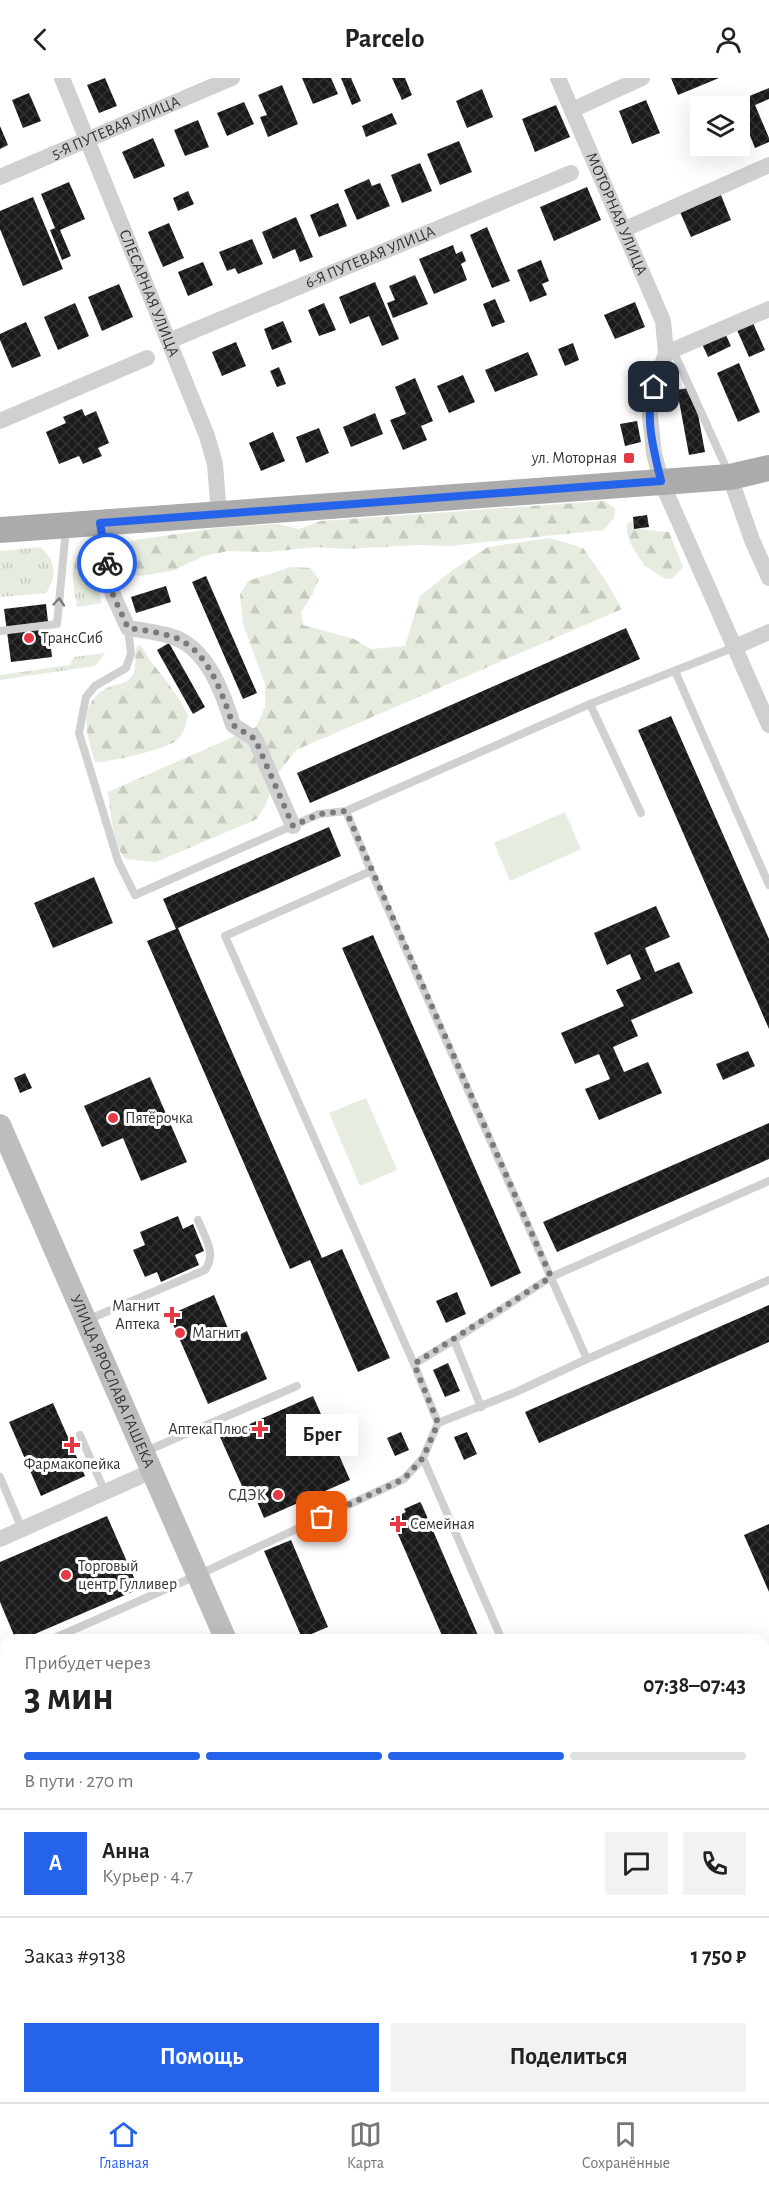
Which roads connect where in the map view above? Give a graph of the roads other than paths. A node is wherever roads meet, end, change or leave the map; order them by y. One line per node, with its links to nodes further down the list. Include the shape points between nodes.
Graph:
1 (62, 78): 6 (street, СЛЕСАРНАЯ УЛИЦА)
2 (232, 78): 6 (street, 5-Я ПУТЕВАЯ УЛИЦА)
3 (558, 78): 5 (street, МОТОРНАЯ УЛИЦА)
4 (642, 78): 5 (street)
5 (572, 110): 10 (street, МОТОРНАЯ УЛИЦА)
6 (86, 141): 9 (street, 5-Я ПУТЕВАЯ УЛИЦА); 12 (street, СЛЕСАРНАЯ УЛИЦА)
7 (769, 165): 10 (street)
8 (571, 172): 12 (street, 6-Я ПУТЕВАЯ УЛИЦА)
9 (0, 177)
10 (625, 229): 13 (street, МОТОРНАЯ УЛИЦА, via 663,321)
11 (769, 309): 13 (street)
12 (169, 341): 19 (street, СЛЕСАРНАЯ УЛИЦА, via 207,436 215,464)
13 (670, 352): 17 (lane, МОТОРНАЯ УЛИЦА); 18 (street, via 650,400 654,453)
14 (147, 357): 15 (street)
15 (0, 421)
16 (769, 468): 17 (main road)
17 (730, 477): 18 (main road); 23 (street, МОТОРНАЯ УЛИЦА)
18 (661, 481): 19 (main road); 27 (street)
19 (219, 514): 20 (main road)
20 (100, 523): 21 (main road); 24 (street, via 113,595)
21 (66, 526): 22 (main road); 25 (lane, one-way to 21, via 57,624)
22 (0, 530)
23 (769, 578)
24 (128, 628): 33 (street, via 172,636 195,651 224,699 233,725 255,739); 33 (lane, via 131,654 126,668 95,686 86,697 80,733 118,861 135,895)
25 (0, 631)
26 (769, 632): 27 (street)
27 (735, 646): 28 (lane); 30 (street)
28 (675, 671): 29 (lane); 35 (lane)
29 (590, 704): 31 (lane); 32 (lane)
30 (769, 725)
31 (346, 811): 33 (lane, via 319,814); 34 (lane)
32 (641, 813)
33 (293, 826)
34 (371, 871): 39 (lane); 44 (lane, via 225,936)
35 (769, 885)
36 (0, 1125): 41 (main road, УЛИЦА ЯРОСЛАВА ГАШЕКА)
37 (769, 1181): 39 (lane)
38 (198, 1220): 41 (lane, via 212,1254 205,1270)
39 (551, 1277): 42 (lane); 43 (lane)
40 (769, 1280): 43 (lane)
41 (86, 1320): 50 (main road, УЛИЦА ЯРОСЛАВА ГАШЕКА)
42 (454, 1340): 44 (lane); 46 (lane)
43 (587, 1359): 46 (lane)
44 (414, 1364): 47 (lane)
45 (297, 1386): 50 (lane)
46 (482, 1407): 47 (lane)
47 (438, 1423): 49 (lane)
48 (80, 1435): 52 (lane)
49 (423, 1458): 55 (lane, via 404,1479); 58 (lane)
50 (148, 1462): 52 (street); 55 (main road, УЛИЦА ЯРОСЛАВА ГАШЕКА)
51 (0, 1477): 53 (lane)
52 (105, 1492): 53 (street)
53 (22, 1529): 54 (street)
54 (0, 1539)
55 (198, 1575): 56 (lane); 57 (main road, УЛИЦА ЯРОСЛАВА ГАШЕКА)
56 (64, 1634)
57 (223, 1634)
58 (499, 1634)

